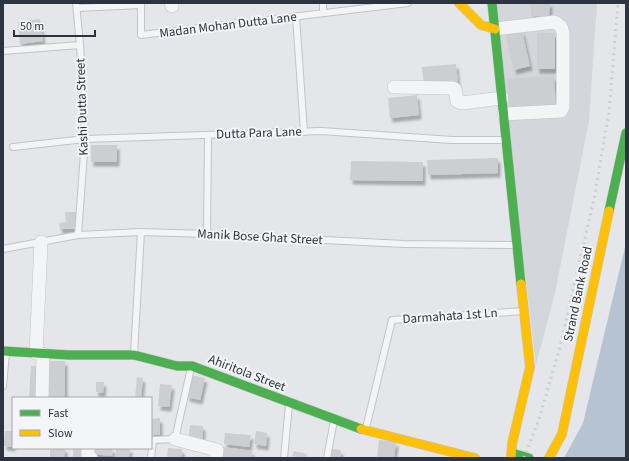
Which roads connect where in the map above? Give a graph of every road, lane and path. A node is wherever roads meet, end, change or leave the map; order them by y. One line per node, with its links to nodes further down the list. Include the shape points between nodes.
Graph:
1 (323, 3): 6 (lane)
2 (408, 3): 6 (lane, Madan Mohan Dutta Lane)
3 (459, 3): 8 (main road, via 481,25)
4 (492, 3): 8 (main road)
5 (76, 6): 7 (lane, Madan Mohan Dutta Lane, via 141,5 141,35); 9 (lane, Kashi Dutta Street)
6 (323, 13): 7 (lane, Madan Mohan Dutta Lane)
7 (296, 16): 14 (lane)
8 (495, 29): 12 (main road); 13 (street, via 554,22 562,27 563,33 561,110)
9 (80, 44): 10 (lane); 17 (lane, Kashi Dutta Street)
10 (3, 51)
11 (394, 87): 12 (street, via 453,88 457,101 462,103)
12 (502, 98): 13 (main road)
13 (504, 114): 18 (main road)
14 (304, 132): 16 (lane, Dutta Para Lane); 18 (lane, Dutta Para Lane, via 452,140)
15 (626, 133): 46 (main road, Strand Bank Road, via 562,434)
16 (208, 135): 17 (lane, Dutta Para Lane); 21 (lane)
17 (85, 139): 19 (lane, Dutta Para Lane); 22 (lane, Kashi Dutta Street)
18 (506, 140): 24 (main road)
19 (12, 147)
20 (141, 232): 21 (lane, Manik Bose Ghat Street); 22 (lane, Manik Bose Ghat Street); 29 (lane)
21 (207, 234): 24 (lane, Manik Bose Ghat Street, via 404,244)
22 (78, 235): 23 (lane, Manik Bose Ghat Street)
23 (41, 242): 25 (lane, Manik Bose Ghat Street); 28 (street)
24 (517, 245): 26 (main road)
25 (3, 249)
26 (525, 311): 35 (lane, Darmahata 1st Ln, via 392,320); 38 (main road, via 530,367)
27 (5, 351): 28 (main road, Ahiritola Street); 31 (lane)
28 (39, 353): 29 (main road, Ahiritola Street); 32 (street)
29 (134, 355): 30 (main road, Ahiritola Street, via 177,366)
30 (192, 366): 33 (main road, Ahiritola Street); 36 (lane)
31 (3, 386)
32 (42, 397)
33 (289, 402): 34 (main road, Ahiritola Street); 42 (lane)
34 (334, 418): 35 (main road, Ahiritola Street); 43 (lane)
35 (365, 430): 44 (main road, Ahiritola Street)
36 (175, 439): 40 (lane, via 153,440); 41 (street, via 216,450)
37 (88, 449): 39 (street, via 88,458)
38 (511, 455): 45 (main road)
39 (91, 458)
40 (151, 458)
41 (216, 458)
42 (284, 458)
43 (327, 458)
44 (475, 458)
45 (529, 458)
46 (548, 458)

